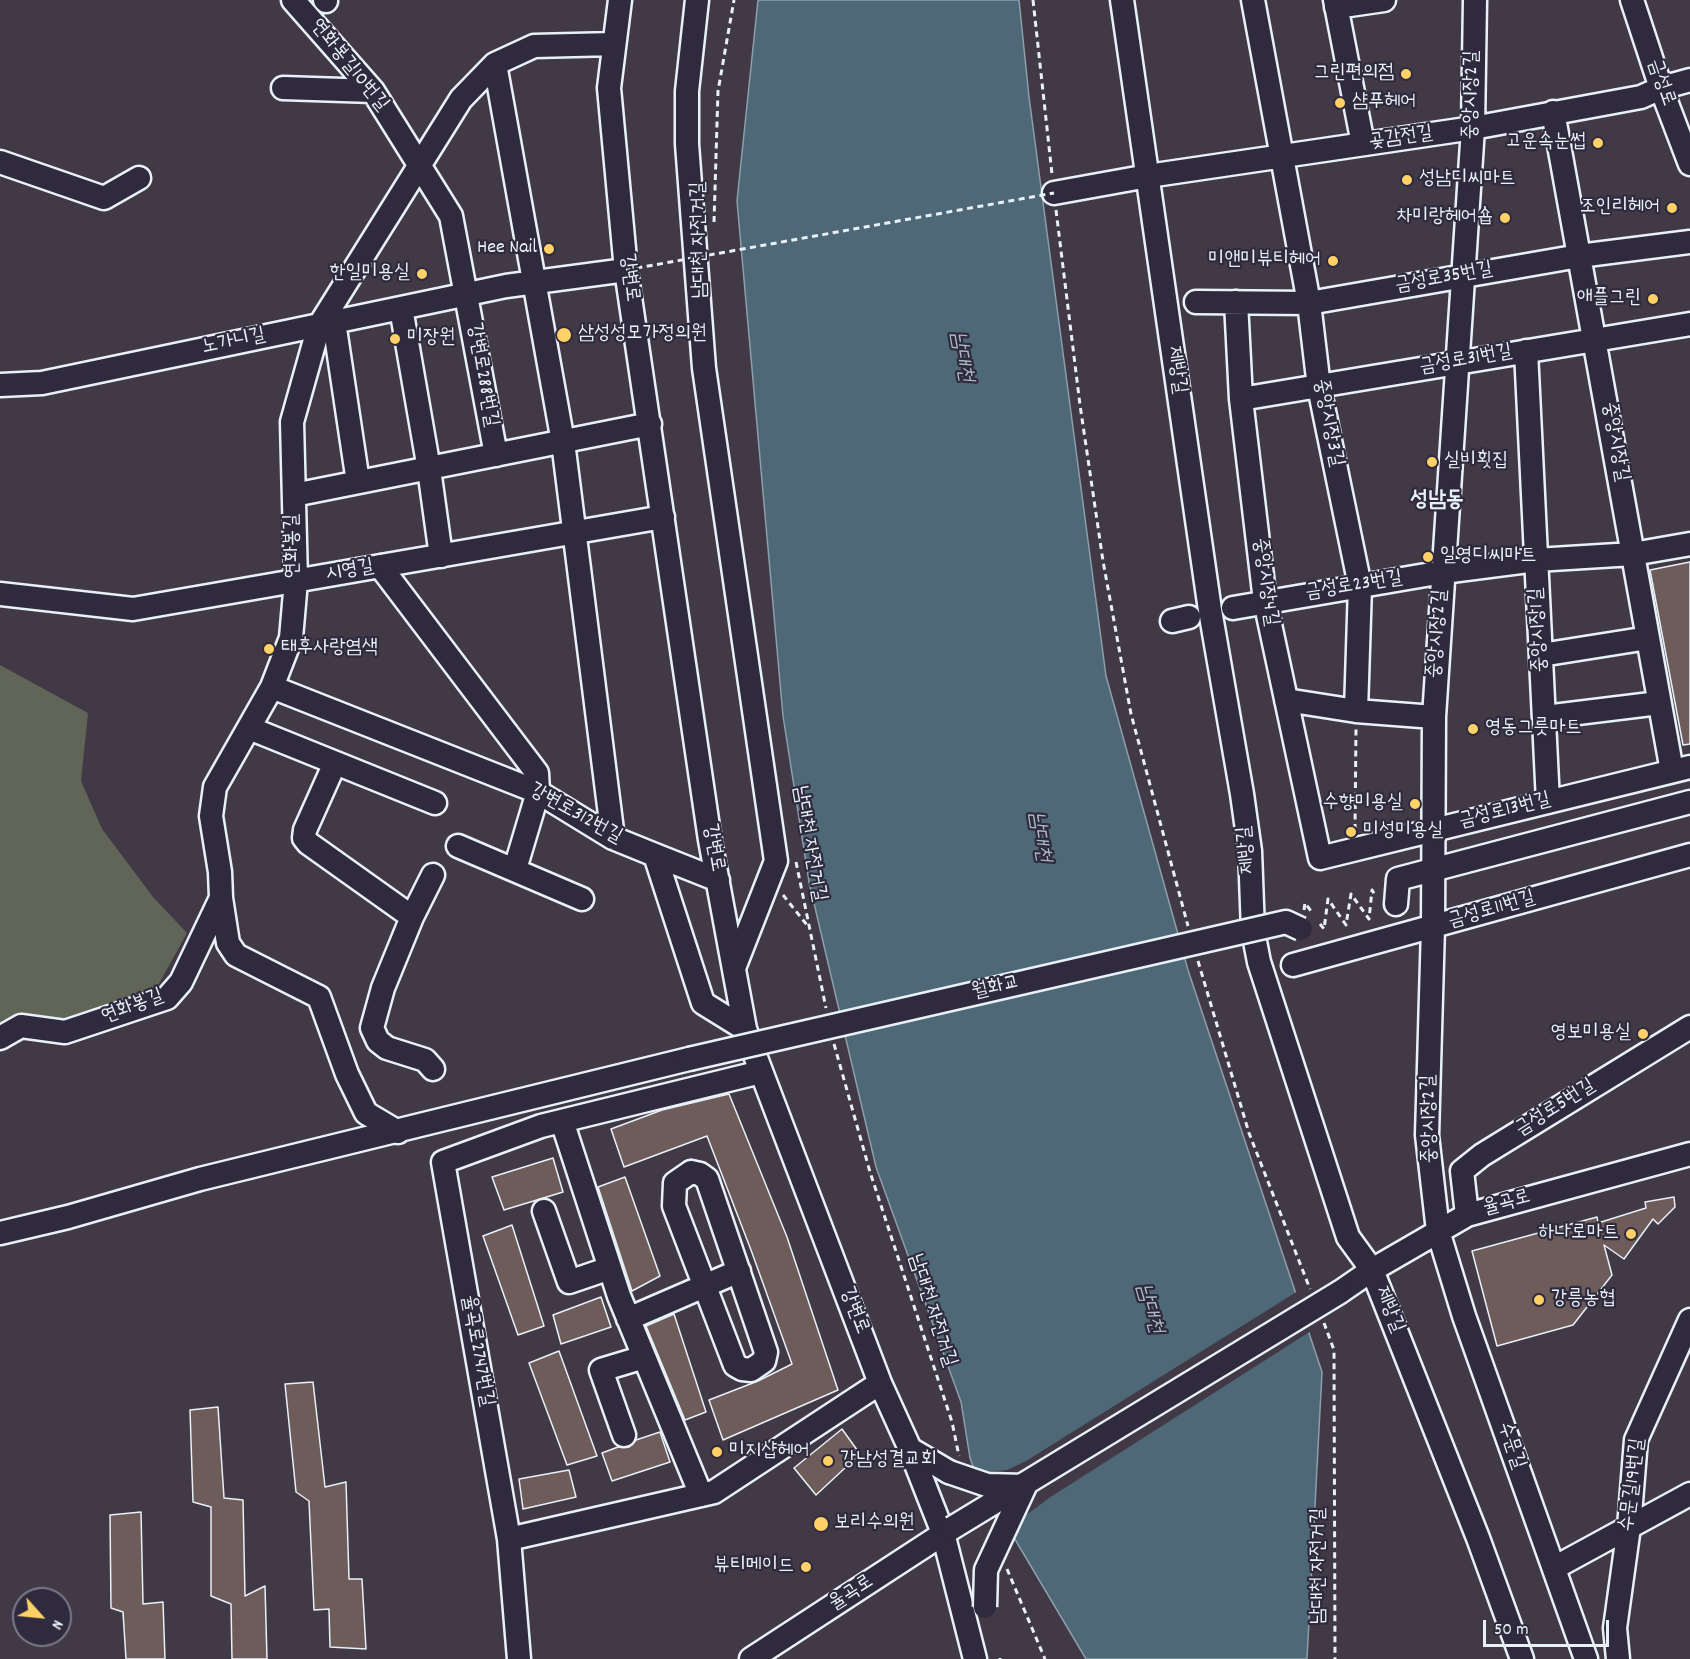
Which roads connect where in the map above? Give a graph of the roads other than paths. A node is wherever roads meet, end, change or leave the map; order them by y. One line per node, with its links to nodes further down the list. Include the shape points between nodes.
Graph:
1 (293, 0): 15 (street, 연화봉길10번길)
2 (620, 0): 10 (street, 강변로)
3 (697, 0): 95 (street, via 687,91 687,144 704,368 776,861)
4 (1122, 0): 23 (street, 제방길)
5 (1253, 0): 19 (street, 중앙시장3길)
6 (1384, 0): 9 (street)
7 (1475, 0): 17 (street, 중앙시장2길)
8 (1632, 0): 14 (street, 금성로)
9 (1336, 4): 18 (street)
10 (614, 44): 11 (street, 연화봉길, via 534,46); 28 (street, 강변로, via 609,88)
11 (495, 64): 22 (street, 연화봉길, via 461,99); 30 (street)
12 (1690, 80): 14 (street, 곶감전길)
13 (283, 88): 15 (street)
14 (1660, 88): 16 (street, 곶감전길, via 1641,97); 21 (street, 금성로)
15 (373, 91): 22 (street, 연화봉길10번길)
16 (1553, 112): 17 (street, 곶감전길); 27 (street, 중앙시장길)
17 (1473, 128): 18 (street, 곶감전길); 29 (street, 중앙시장2길)
18 (1363, 144): 19 (street, 곶감전길)
19 (1281, 156): 23 (street, 곶감전길); 34 (street, 중앙시장3길)
20 (0, 162): 24 (street, via 104,198)
21 (1690, 164)
22 (419, 165): 31 (street, via 451,216); 36 (street, 연화봉길)
23 (1148, 176): 25 (street, 곶감전길); 109 (street, 제방길, via 1210,610 1242,794 1259,962 1348,1237)
24 (139, 178)
25 (1054, 193)
26 (1690, 242): 27 (street, 금성로35번길)
27 (1579, 256): 29 (street, 금성로35번길); 38 (street, 중앙시장길)
28 (626, 270): 30 (street, 노가니길); 44 (street, 강변로)
29 (1463, 275): 34 (street, 금성로35번길); 40 (street, 중앙시장2길)
30 (532, 283): 31 (street, 노가니길); 45 (street)
31 (466, 294): 35 (street, 노가니길); 46 (street, 강변로288번길)
32 (1196, 302): 33 (street, 금성로35번길)
33 (1236, 302): 34 (street, 금성로35번길); 43 (street, 중앙시장4길)
34 (1309, 303): 42 (street, 중앙시장3길)
35 (400, 308): 36 (street, 노가니길); 47 (street)
36 (326, 324): 41 (street, 노가니길, via 42,383); 48 (street); 49 (street, 연화봉길, via 292,422)
37 (1690, 324): 38 (street, 금성로31번길)
38 (1596, 339): 39 (street, 금성로31번길); 53 (street, 중앙시장길)
39 (1526, 351): 40 (street, 금성로31번길); 55 (street, 중앙시장1길)
40 (1459, 362): 42 (street, 금성로31번길); 57 (street, 중앙시장2길)
41 (0, 385)
42 (1319, 387): 43 (street, 금성로31번길); 59 (street, 중앙시장3길)
43 (1241, 399): 61 (street, 중앙시장4길)
44 (650, 424): 45 (street, 강변로288번길); 50 (street, 강변로)
45 (563, 442): 46 (street, 강변로288번길); 51 (street)
46 (496, 455): 47 (street, 강변로288번길)
47 (429, 469): 48 (street, 강변로288번길); 54 (street)
48 (358, 482): 49 (street, 강변로288번길)
49 (294, 495): 58 (street, 연화봉길)
50 (663, 517): 51 (street, 시영길); 87 (street, 강변로)
51 (574, 532): 54 (street, 시영길); 79 (street)
52 (1690, 544): 53 (street, 금성로23번길)
53 (1633, 554): 55 (street, 금성로23번길); 63 (street, 중앙시장길)
54 (441, 556): 56 (street, 시영길)
55 (1536, 560): 57 (street, 금성로23번길); 64 (street, 중앙시장1길)
56 (381, 566): 58 (street, 시영길); 74 (street, via 533,768)
57 (1443, 572): 59 (street, 금성로23번길); 69 (street, 중앙시장2길)
58 (296, 581): 60 (street, 시영길, via 133,609); 65 (street, 연화봉길, via 291,638)
59 (1360, 586): 61 (street, 금성로23번길); 68 (street, 중앙시장3길)
60 (0, 594)
61 (1265, 601): 62 (street, 금성로23번길); 66 (street, 중앙시장4길)
62 (1233, 608)
63 (1648, 638): 64 (street); 67 (street, 중앙시장길)
64 (1540, 655): 70 (street, 중앙시장1길)
65 (272, 687): 71 (street, 연화봉길); 74 (street, 강변로312번길)
66 (1286, 700): 68 (street); 83 (street, 중앙시장4길)
67 (1659, 703): 70 (street); 73 (street, 중앙시장길)
68 (1356, 711): 69 (street)
69 (1434, 717): 78 (street, 중앙시장2길)
70 (1545, 717): 75 (street, 중앙시장1길)
71 (249, 728): 72 (street); 88 (street, 연화봉길, via 212,799)
72 (335, 763): 77 (street); 91 (street, via 304,838)
73 (1681, 769): 75 (street, 금성로13번길)
74 (538, 792): 79 (street, 강변로312번길); 84 (street)
75 (1548, 802): 78 (street, 금성로13번길)
76 (1690, 802): 85 (street)
77 (435, 803)
78 (1433, 830): 83 (street, 금성로13번길); 85 (street, 중앙시장2길)
79 (613, 838): 81 (street, 강변로312번길)
80 (458, 846): 84 (street)
81 (655, 855): 87 (street, 강변로312번길); 97 (street, via 703,1003)
82 (1690, 855): 92 (street, 금성로11번길)
83 (1320, 858)
84 (514, 870): 89 (street)
85 (1433, 870): 90 (street, via 1398,879); 92 (street, 중앙시장2길)
86 (433, 875): 91 (street)
87 (718, 880): 95 (street, 강변로)
88 (221, 898): 98 (street, 연화봉길, via 181,982 167,998 65,1032 21,1026); 102 (street, via 228,944 236,955 319,997 366,1113)
89 (582, 899)
90 (1389, 905)
91 (412, 917): 99 (street, via 372,1028 387,1048 425,1060)
92 (1433, 927): 94 (street, 금성로11번길); 106 (street, 중앙시장2길, via 1427,1135)
93 (1301, 929): 102 (street, 월화교, bridge, via 1286,922 689,1059)
94 (1293, 965)
95 (734, 968): 97 (street, 강변로)
96 (1690, 1027): 105 (street, 금성로5번길, via 1462,1171)
97 (745, 1029): 100 (street, 강변로)
98 (0, 1038)
99 (433, 1069)
100 (761, 1072): 101 (street); 115 (street, 강변로)
101 (562, 1121): 108 (street); 123 (street, 율곡로2747번길, via 443,1162)
102 (398, 1132): 107 (street, 월화교, via 200,1179)
103 (1690, 1154): 105 (street, 율곡로)
104 (544, 1212): 108 (street, via 569,1282)
105 (1467, 1215): 106 (street, 율곡로)
106 (1438, 1231): 109 (street, 율곡로); 124 (street, 수문길, via 1464,1316)
107 (0, 1233)
108 (610, 1268): 112 (street)
109 (1372, 1270): 118 (street, 율곡로, bridge); 128 (street, 제방길)
110 (739, 1271): 111 (street); 111 (street, via 766,1352 759,1367 742,1370 735,1365); 111 (street, via 707,1179 700,1174 682,1176 675,1183 674,1206)
111 (705, 1286): 112 (street)
112 (628, 1319): 114 (street)
113 (1690, 1320): 121 (street, 수문길19번길, via 1636,1440)
114 (644, 1357): 116 (street, via 601,1370); 120 (street)
115 (880, 1383): 117 (street, 강변로); 120 (street, via 714,1492)
116 (624, 1435)
117 (910, 1449): 118 (street, bridge, via 987,1485); 122 (street, 강변로)
118 (1024, 1486): 122 (street, 율곡로, bridge); 125 (street, bridge, via 986,1570 985,1607)
119 (1690, 1494): 121 (street)
120 (701, 1495): 123 (street)
121 (1629, 1527): 124 (street); 130 (street, 수문길19번길, via 1615,1628)
122 (947, 1531): 125 (street, 강변로); 127 (street, 율곡로)
123 (509, 1539): 126 (street, 율곡로2747번길)
124 (1554, 1568): 129 (street, 수문길)
125 (972, 1650)
126 (519, 1659)
127 (751, 1659)
128 (1522, 1659)
129 (1586, 1659)
130 (1618, 1659)

